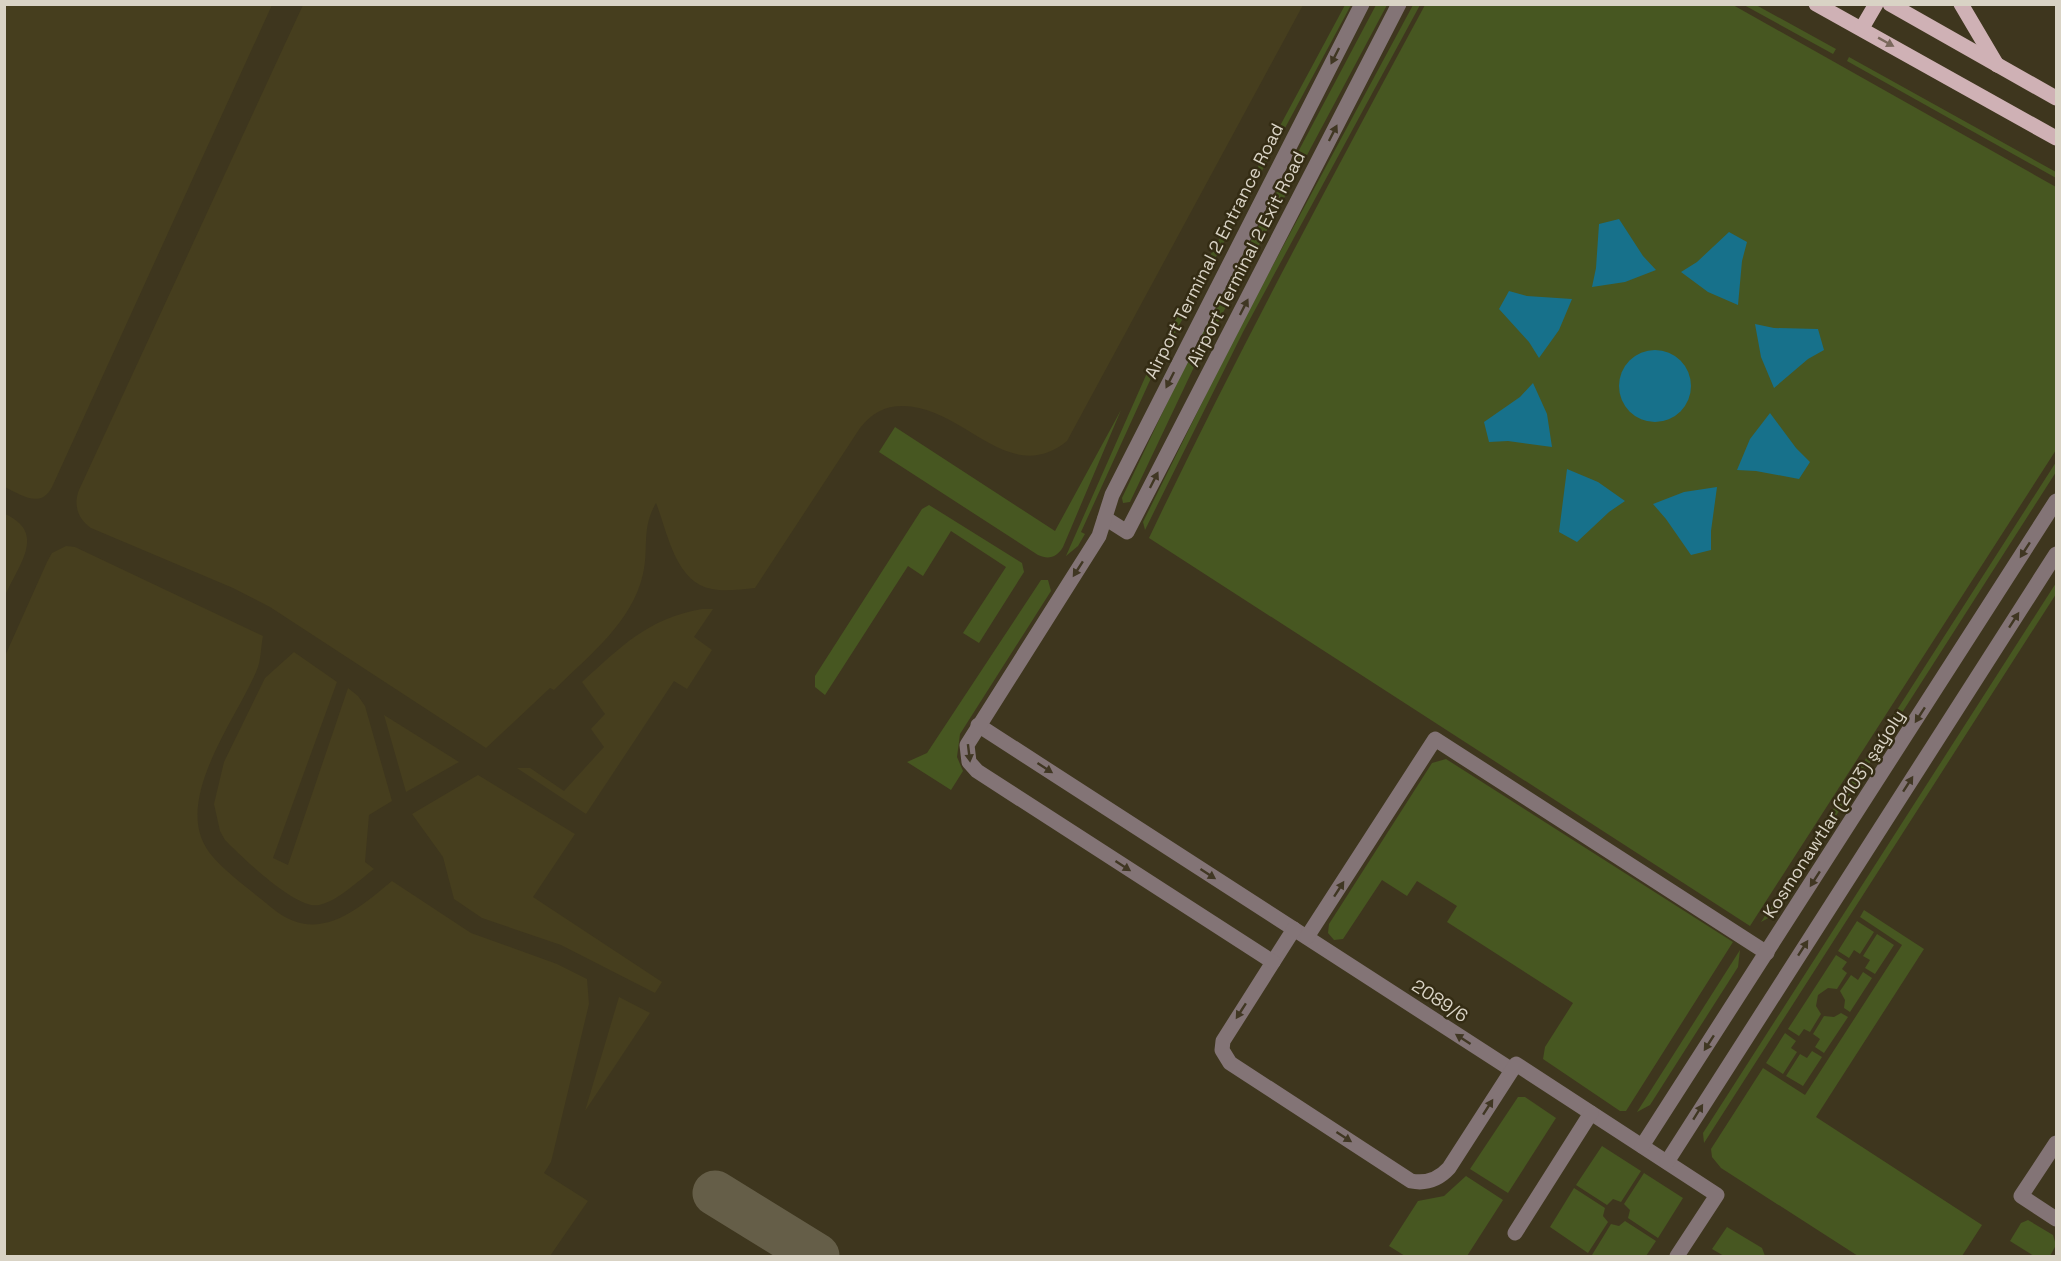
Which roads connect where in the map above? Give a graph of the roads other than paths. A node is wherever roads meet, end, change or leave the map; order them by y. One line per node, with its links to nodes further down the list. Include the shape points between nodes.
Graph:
1 (1362, 4): 13 (street, Airport Terminal 2 Entrance Road, one-way to 13, via 1155,410)
2 (1399, 4): 13 (street, Airport Terminal 2 Exit Road, one-way to 2, via 1127,532)
3 (1816, 4): 7 (main road)
4 (1876, 4): 8 (main road)
5 (1890, 4): 9 (main road)
6 (1961, 4): 9 (main road)
7 (1844, 11): 8 (main road)
8 (1862, 28): 11 (main road, one-way to 11)
9 (1999, 67): 10 (main road)
10 (2056, 98)
11 (2056, 138)
12 (2056, 501): 17 (street, Kosmonawtlar (2103) şaýoly, one-way to 17)
13 (1105, 518): 15 (street, Airport Terminal 2 Entrance Road, one-way to 15, via 1099,536)
14 (2056, 554): 23 (street, one-way to 14)
15 (978, 725): 16 (street, 2089/6, one-way to 16); 18 (street, Airport Terminal 2 Entrance Road, one-way to 18, via 967,751 969,762 977,771)
16 (1300, 933): 17 (street, one-way to 17, via 1436,739); 18 (street); 19 (street, 2089/6, one-way to 16)
17 (1767, 953): 22 (street, Kosmonawtlar (2103) şaýoly, one-way to 22)
18 (1273, 962): 19 (street, one-way to 19, via 1226,1036 1222,1050 1225,1057 1411,1181 1428,1182 1449,1168)
19 (1512, 1071): 20 (street, via 1516,1064)
20 (1592, 1113): 22 (street); 25 (street)
21 (2056, 1143): 24 (street, via 2021,1196)
22 (1642, 1146): 23 (street)
23 (1667, 1162): 26 (street, via 1717,1195)
24 (2056, 1219)
25 (1515, 1233)
26 (1677, 1257)

